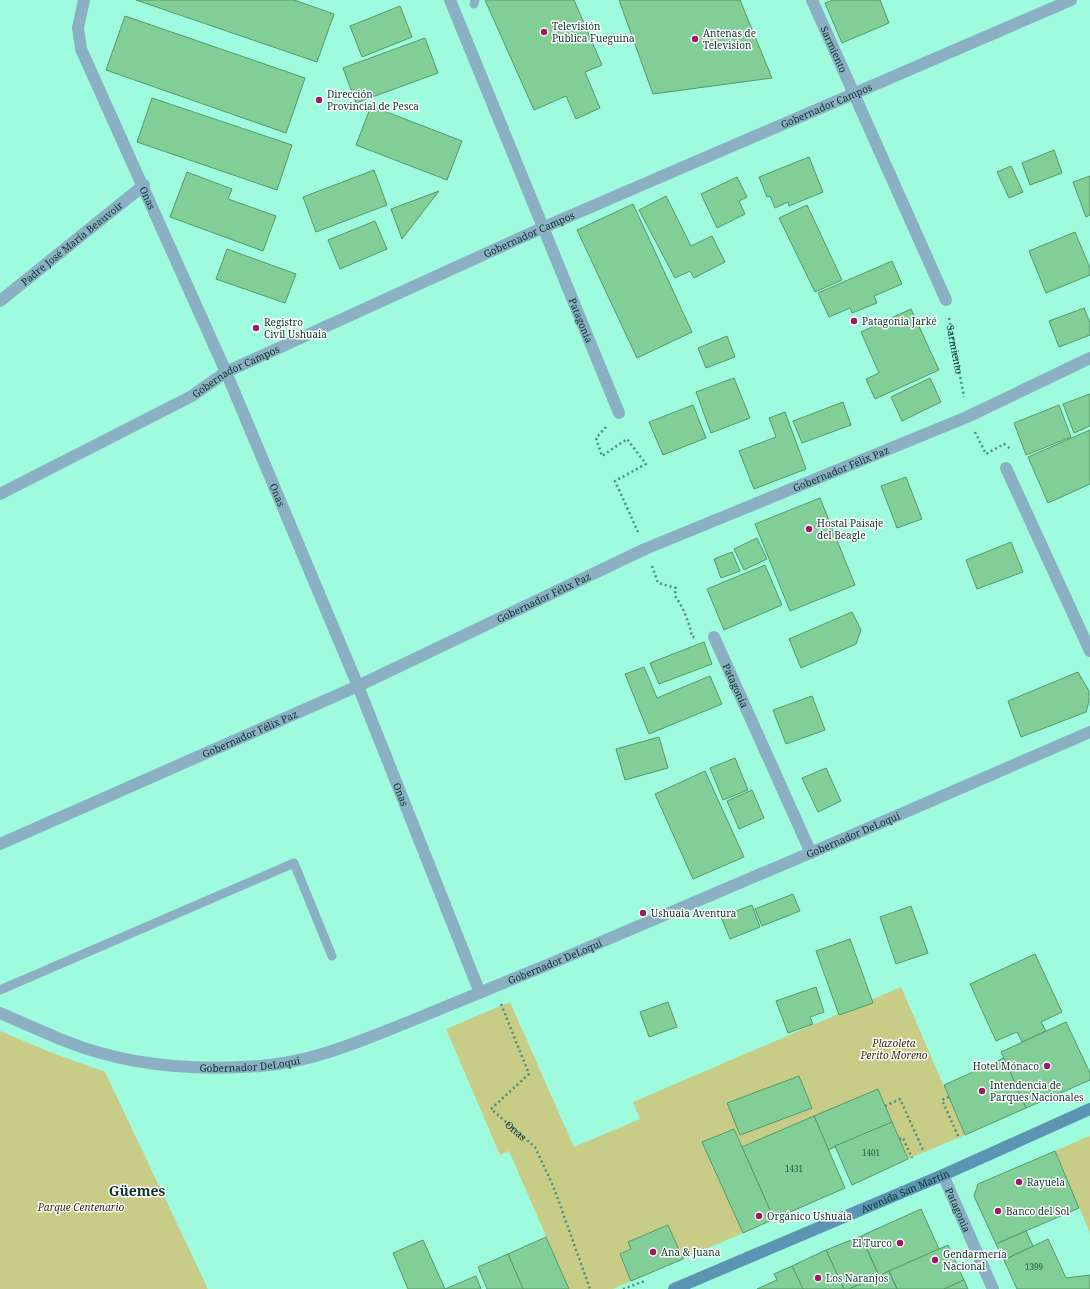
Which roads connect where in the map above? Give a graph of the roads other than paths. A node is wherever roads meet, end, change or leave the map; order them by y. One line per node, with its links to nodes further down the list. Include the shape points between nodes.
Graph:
1 (84, 0): 6 (street, Onas, via 78,28 81,49)
2 (450, 0): 7 (street, Patagonia)
3 (812, 0): 5 (street, Sarmiento)
4 (1071, 0): 5 (street, Gobernador Campos)
5 (853, 93): 7 (street, Gobernador Campos); 8 (street, Sarmiento)
6 (144, 185): 9 (street, Padre José María Beauvoir); 11 (street, Onas)
7 (542, 228): 11 (street, Gobernador Campos); 12 (street, Patagonia)
8 (946, 300)
9 (0, 301)
10 (1090, 358): 17 (street, Gobernador Félix Paz, via 967,417 645,549)
11 (226, 372): 14 (street, Gobernador Campos, via 192,396); 17 (street, Onas)
12 (619, 413)
13 (1006, 468): 16 (street)
14 (0, 494)
15 (714, 637): 20 (street, Patagonia)
16 (1090, 651)
17 (358, 686): 19 (street, Gobernador Félix Paz); 23 (street, Onas)
18 (1090, 732): 20 (street, Gobernador DeLoqui)
19 (0, 844)
20 (811, 853): 23 (street, Gobernador DeLoqui)
21 (332, 956): 22 (lane, via 294,863)
22 (0, 990)
23 (480, 993): 24 (street, Gobernador DeLoqui, via 336,1051 278,1064 220,1068 188,1068 128,1060 66,1042)
24 (0, 1013)
25 (1090, 1109): 26 (main road, Avenida San Martín)
26 (943, 1175): 27 (main road, Avenida San Martín); 28 (street, Patagonia)
27 (674, 1289)
28 (993, 1289)

